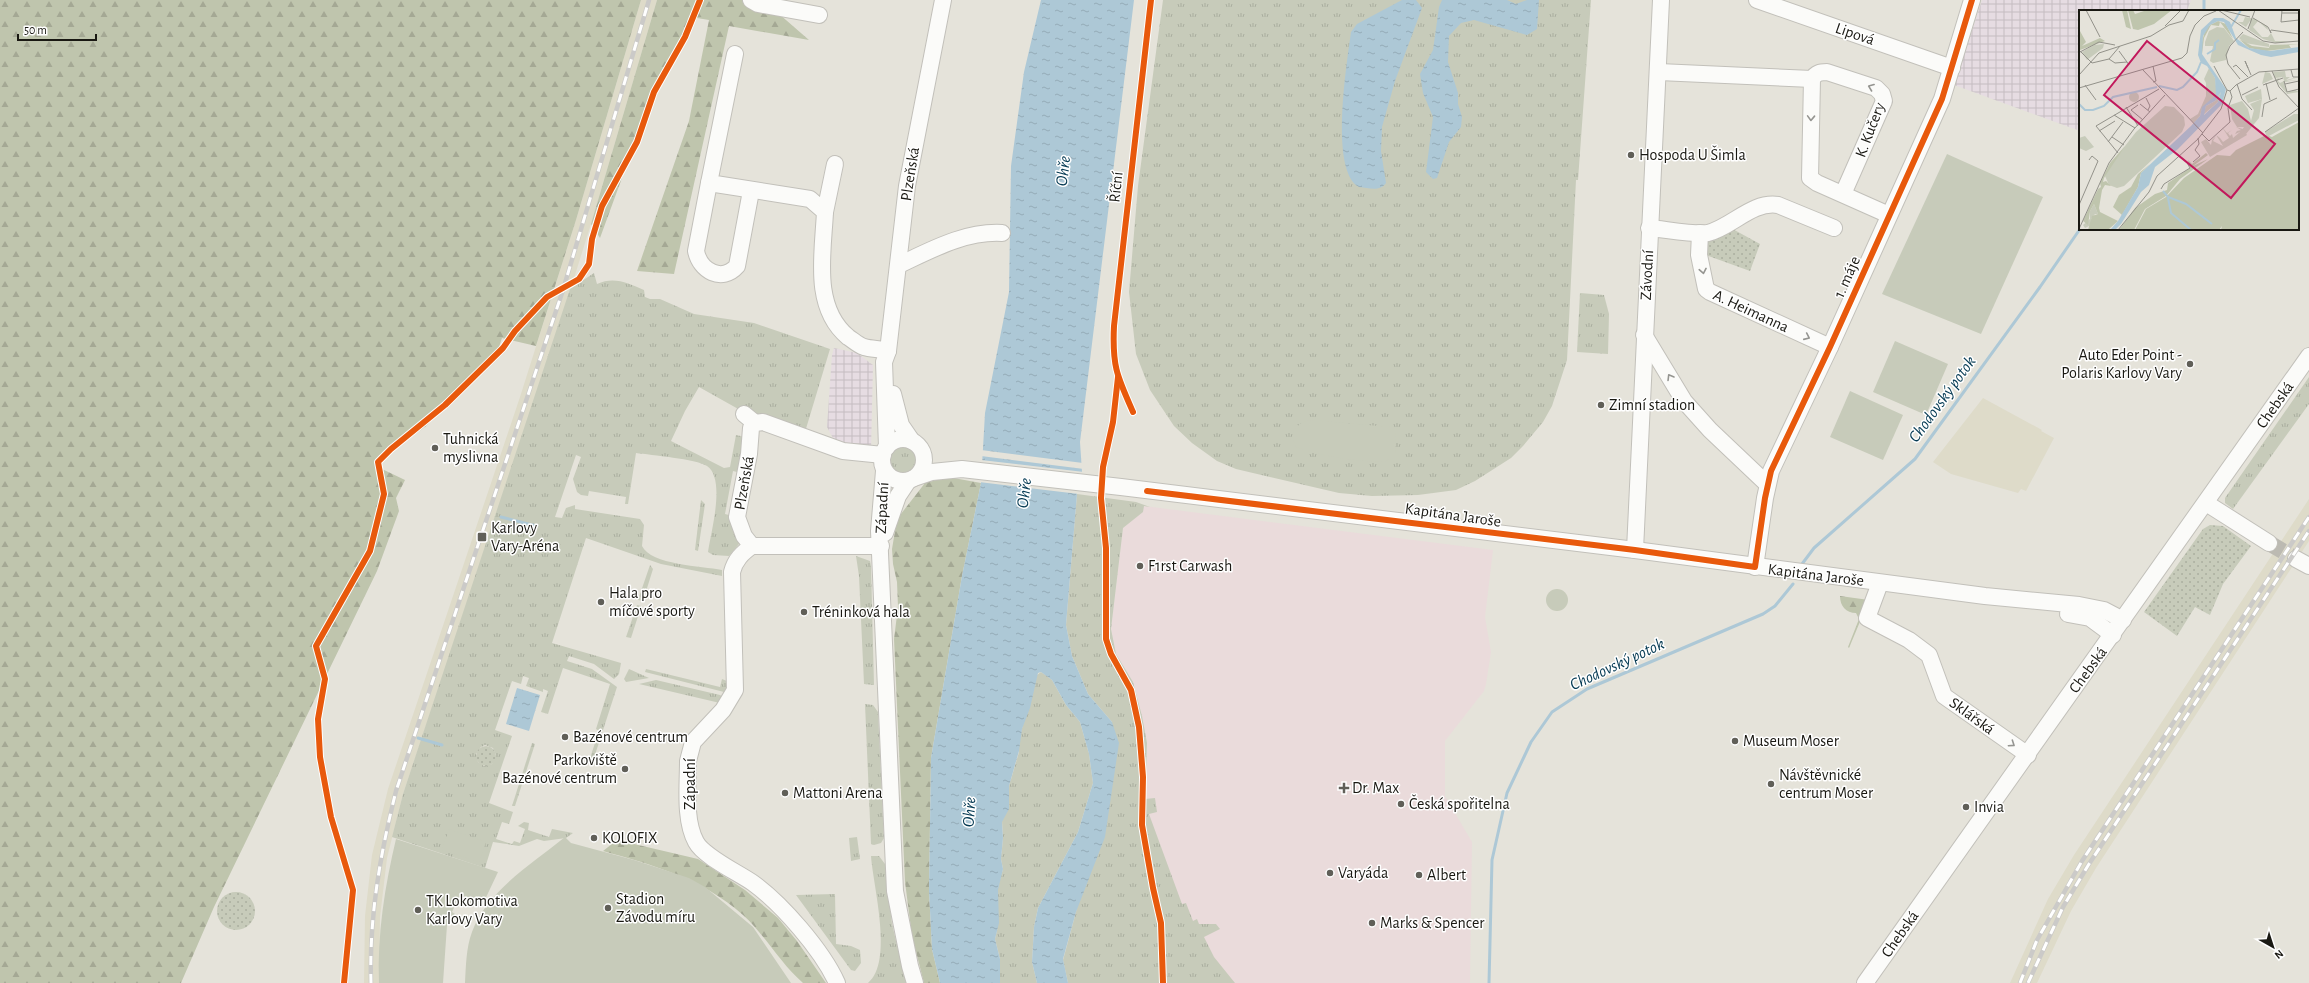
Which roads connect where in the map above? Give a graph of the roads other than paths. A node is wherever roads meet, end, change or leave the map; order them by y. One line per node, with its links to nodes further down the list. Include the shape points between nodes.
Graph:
1 (751, 0): 6 (street, via 758,4)
2 (943, 0): 21 (street, Plzeňská, via 907,186)
3 (1662, 0): 9 (street, Závodní)
4 (1757, 0): 8 (street, Lipová)
5 (1972, 0): 8 (street, 1. máje)
6 (819, 15)
7 (735, 54): 12 (street)
8 (1952, 68): 16 (street, 1. máje, via 1942,99)
9 (1659, 72): 10 (street, K. Kučery); 17 (street, Závodní)
10 (1812, 79): 14 (street, one-way to 14, via 1810,178); 14 (street, K. Kučery, one-way to 10, via 1884,101 1876,88 1827,72 1816,74)
11 (835, 164): 15 (street)
12 (709, 183): 13 (street); 13 (street, via 696,251 698,261 719,274 732,272 737,266)
13 (751, 191): 15 (street, via 810,199)
14 (1843, 194): 16 (street)
15 (825, 212): 24 (street, via 822,273 827,308 838,328 856,343)
16 (1889, 215): 23 (street, 1. máje)
17 (1649, 228): 19 (street); 22 (street, Závodní)
18 (1834, 228): 19 (street, via 1771,204 1751,211 1708,233)
19 (1700, 232): 23 (street, A. Heimanna, one-way to 23, via 1700,255 1706,289)
20 (1002, 233): 21 (street, via 971,236 953,241)
21 (899, 265): 24 (street, Plzeňská)
22 (1644, 336): 31 (street, one-way to 22, via 1710,430 1684,401); 36 (street, Závodní)
23 (1830, 347): 31 (street, 1. máje)
24 (888, 351): 26 (street, Plzeňská, via 897,413 905,432); 27 (street, Plzeňská, via 884,362)
25 (2309, 356): 32 (street, Chebská)
26 (917, 445): 27 (street, via 900,439); 28 (street, Kapitána Jaroše, via 930,456); 30 (street, via 924,465)
27 (885, 451): 29 (street); 34 (street, Plzeňská, via 843,451 750,418 750,454 737,517 744,536)
28 (962, 469): 30 (street, Kapitána Jaroše, via 932,472); 36 (street, Kapitána Jaroše)
29 (884, 471): 30 (street, via 896,480); 35 (street, Západní, via 879,531)
30 (911, 479): 35 (street, Západní, via 898,496)
31 (1767, 484): 37 (street, 1. máje)
32 (2206, 503): 33 (street); 40 (street, Chebská)
33 (2269, 543)
34 (752, 546): 35 (street); 43 (street, Západní, via 742,553 732,572 735,690 730,700 693,742 690,750 688,760 692,831 700,848 753,883 786,913 826,963)
35 (881, 546): 44 (street, Západní, via 895,891)
36 (1635, 550): 37 (street, Kapitána Jaroše)
37 (1755, 567): 38 (street, Kapitána Jaroše)
38 (1880, 583): 39 (street, Kapitána Jaroše); 42 (street, Sklářská, one-way to 42, via 1867,618 1909,640 1929,655 1944,696)
39 (1957, 593): 40 (street, Kapitána Jaroše, via 2079,605 2104,610); 41 (street, Kapitána Jaroše, via 2015,608 2081,615 2090,618)
40 (2123, 620): 41 (street, Chebská)
41 (2113, 635): 42 (street, Chebská)
42 (2028, 755): 45 (street, Chebská)
43 (837, 983)
44 (915, 983)
45 (1866, 983)

